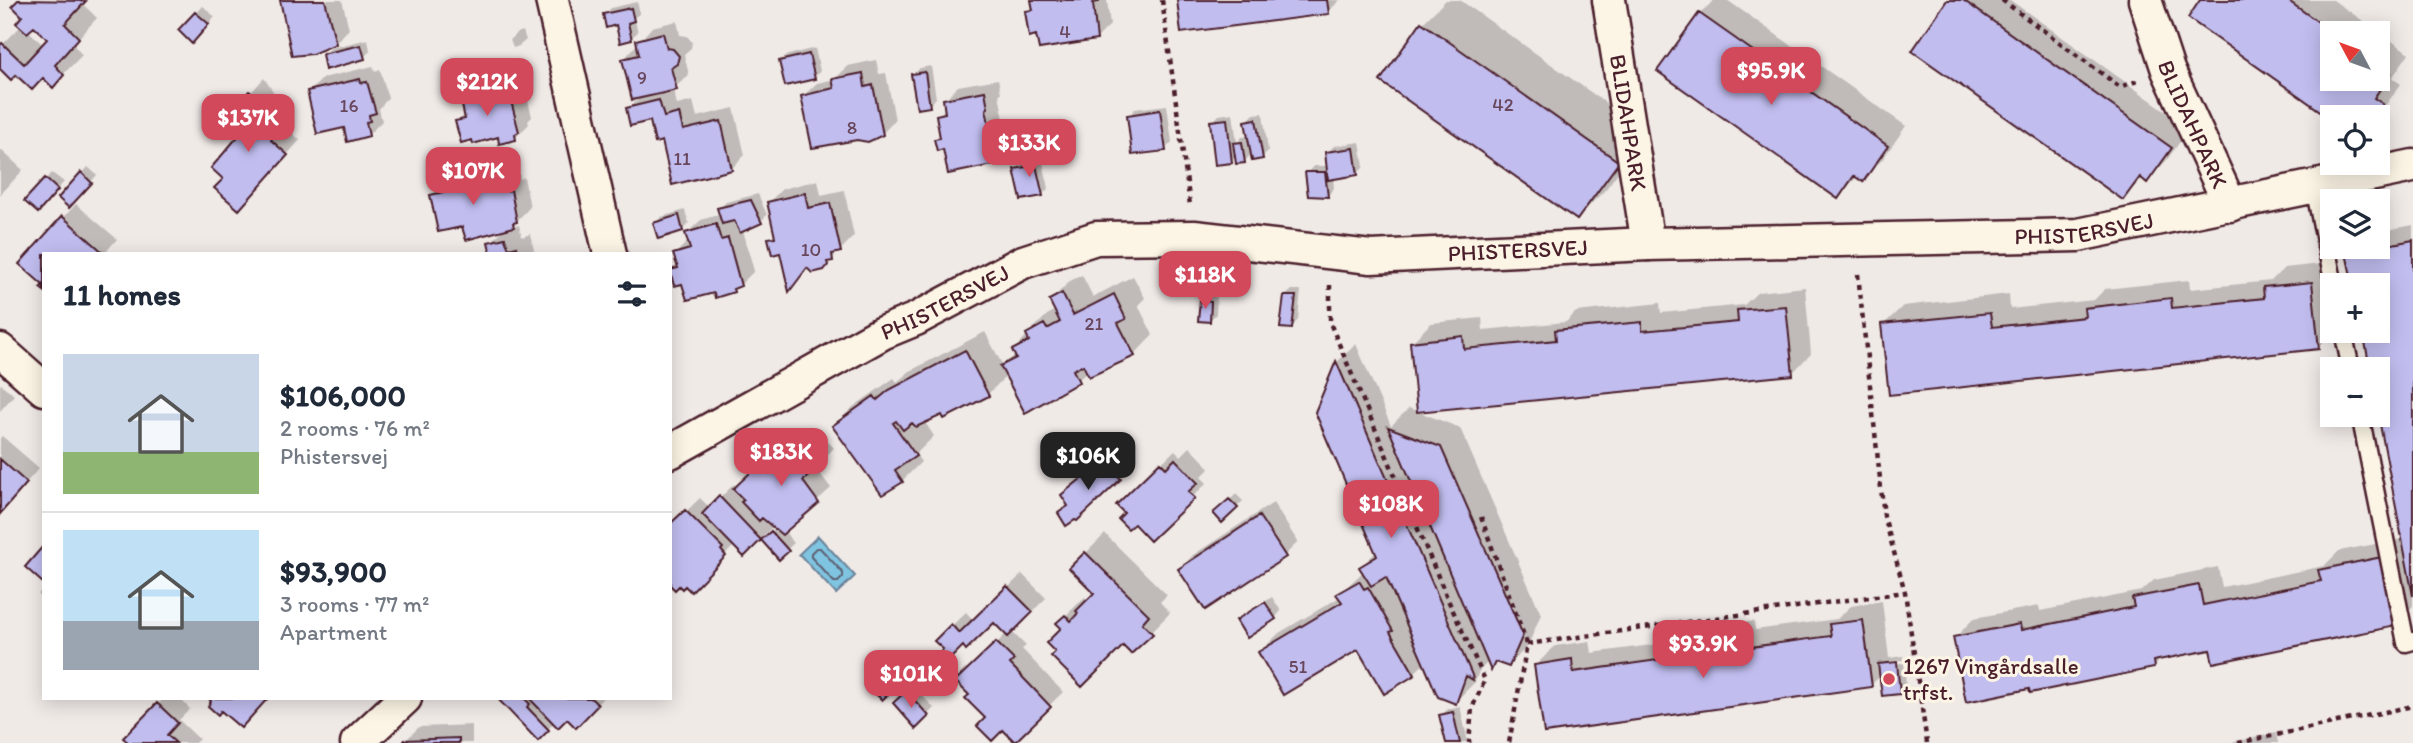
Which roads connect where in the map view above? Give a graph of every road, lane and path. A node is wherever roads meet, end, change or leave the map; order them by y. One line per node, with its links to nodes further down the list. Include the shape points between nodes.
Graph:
1 (552, 0): 13 (street)
2 (1162, 0): 10 (path)
3 (1609, 0): 12 (street, BLIDAHPARK)
4 (2002, 0): 6 (path, via 2120,87)
5 (2146, 0): 6 (street, BLIDAHPARK)
6 (2168, 70): 9 (street, BLIDAHPARK)
7 (2413, 166): 8 (street, PHISTERSVEJ)
8 (2314, 187): 9 (street, PHISTERSVEJ); 15 (lane)
9 (2230, 205): 11 (street, PHISTERSVEJ, via 2078,235)
10 (1194, 237): 14 (street, PHISTERSVEJ); 19 (street, PHISTERSVEJ, via 1096,238 1023,262 881,333)
11 (1854, 240): 12 (street, PHISTERSVEJ); 21 (path, via 1884,516)
12 (1648, 244): 14 (street, PHISTERSVEJ, via 1371,257)
13 (610, 252)
14 (1330, 253): 27 (path, via 1330,323 1485,680 1472,708)
15 (2332, 273)
16 (0, 349): 17 (street)
17 (42, 387)
18 (2362, 427): 22 (lane, via 2406,643)
19 (672, 451)
20 (1481, 517): 23 (path)
21 (1905, 592): 23 (path); 29 (path)
22 (2413, 641)
23 (1527, 644): 28 (path)
24 (397, 700): 26 (street)
25 (2413, 706): 30 (path)
26 (357, 743)
27 (1469, 743)
28 (1509, 743)
29 (1927, 743)
30 (2238, 743)

